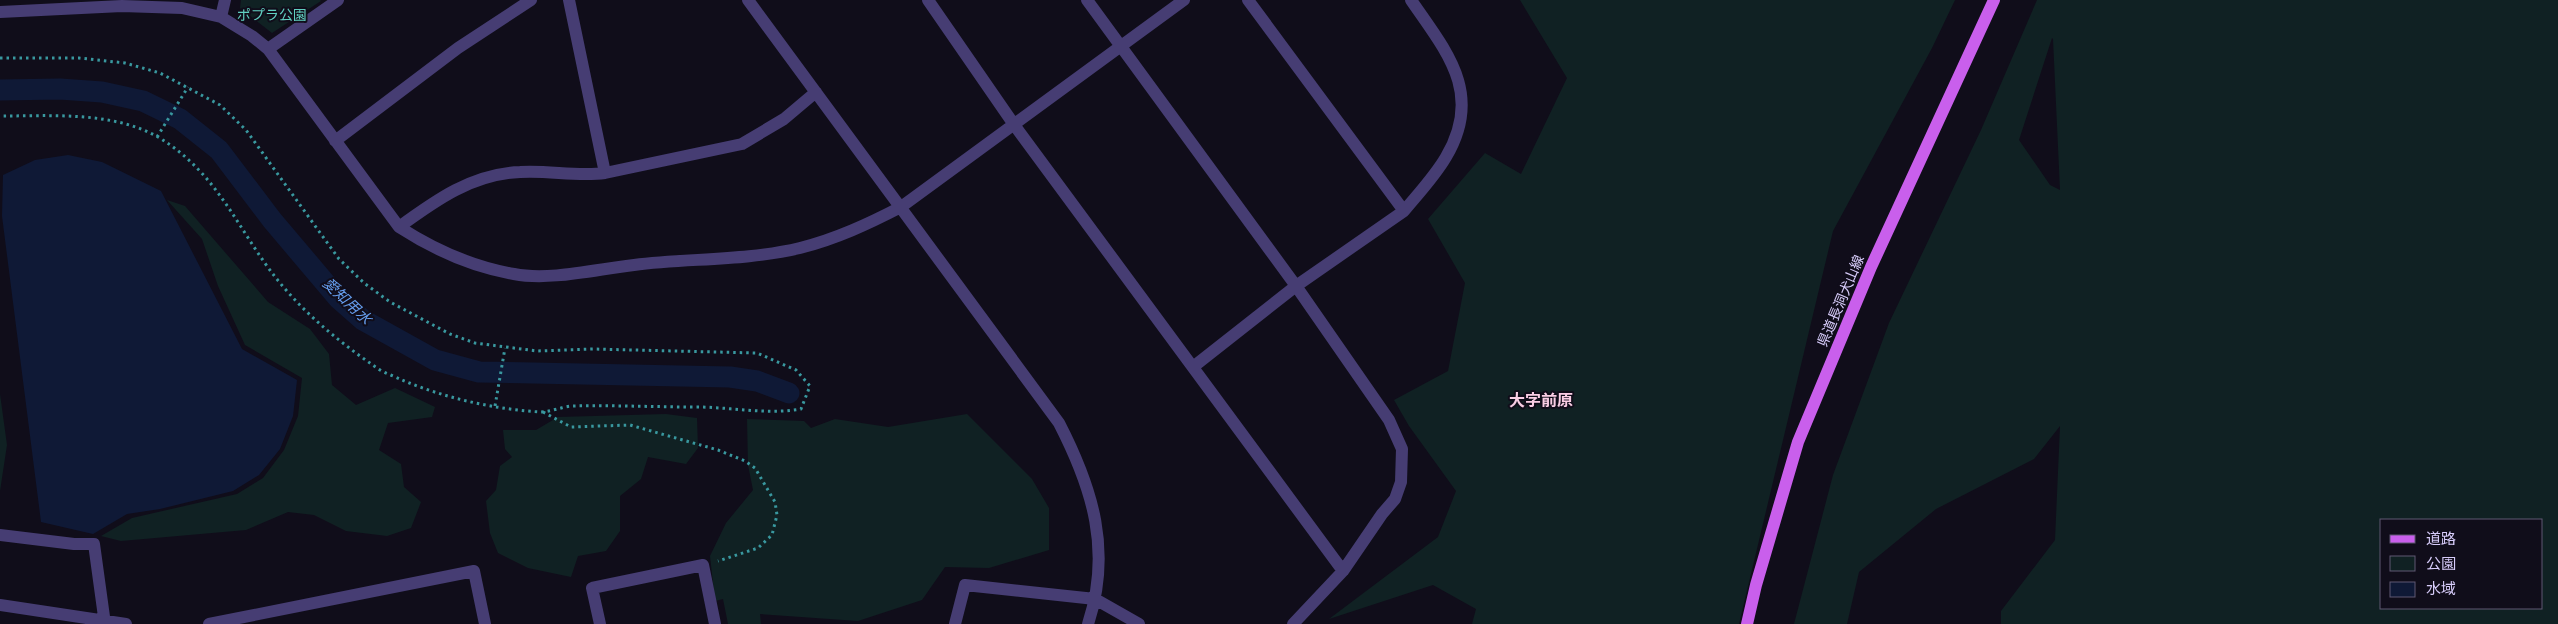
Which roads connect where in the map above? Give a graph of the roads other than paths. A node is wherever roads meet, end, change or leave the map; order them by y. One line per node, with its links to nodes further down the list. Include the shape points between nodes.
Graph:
1 (225, 0): 14 (street)
2 (338, 0): 16 (street)
3 (531, 0): 19 (street, via 458,48)
4 (569, 0): 20 (street)
5 (748, 0): 17 (street)
6 (928, 0): 18 (street)
7 (1087, 0): 15 (street)
8 (1184, 0): 15 (street)
9 (1248, 0): 22 (street)
10 (1411, 0): 22 (street, via 1445,50 1463,95 1462,117 1447,156)
11 (1994, 0): 40 (main road, 県道長洞犬山線, via 1871,267 1798,442)
12 (76, 4): 13 (street); 14 (street, via 182,8)
13 (0, 12)
14 (221, 17): 16 (street)
15 (1121, 46): 18 (street); 24 (street)
16 (268, 49): 19 (street)
17 (816, 92): 20 (street, via 784,119 742,144); 21 (street)
18 (1015, 126): 21 (street); 25 (street)
19 (335, 141): 23 (street)
20 (605, 173): 23 (street, via 519,172 477,180 446,193)
21 (901, 207): 23 (street, via 849,233 799,248 733,258 651,263 538,276 514,274 463,259); 28 (street, via 1060,423 1080,464 1095,512 1100,549)
22 (1404, 211): 24 (street)
23 (399, 227)
24 (1296, 286): 25 (street); 27 (street, via 1389,420 1402,449 1401,482 1395,499)
25 (1193, 367): 27 (street)
26 (0, 535): 30 (street, via 94,544)
27 (1343, 571): 39 (street)
28 (1095, 599): 36 (street, via 965,585); 37 (street); 38 (street)
29 (0, 605): 30 (street)
30 (104, 623): 31 (street)
31 (126, 624)
32 (209, 624): 33 (street, via 474,571)
33 (485, 624)
34 (600, 624): 35 (street, via 592,588 703,565)
35 (715, 624)
36 (955, 624)
37 (1088, 624)
38 (1139, 624)
39 (1293, 624)
40 (1747, 624)

